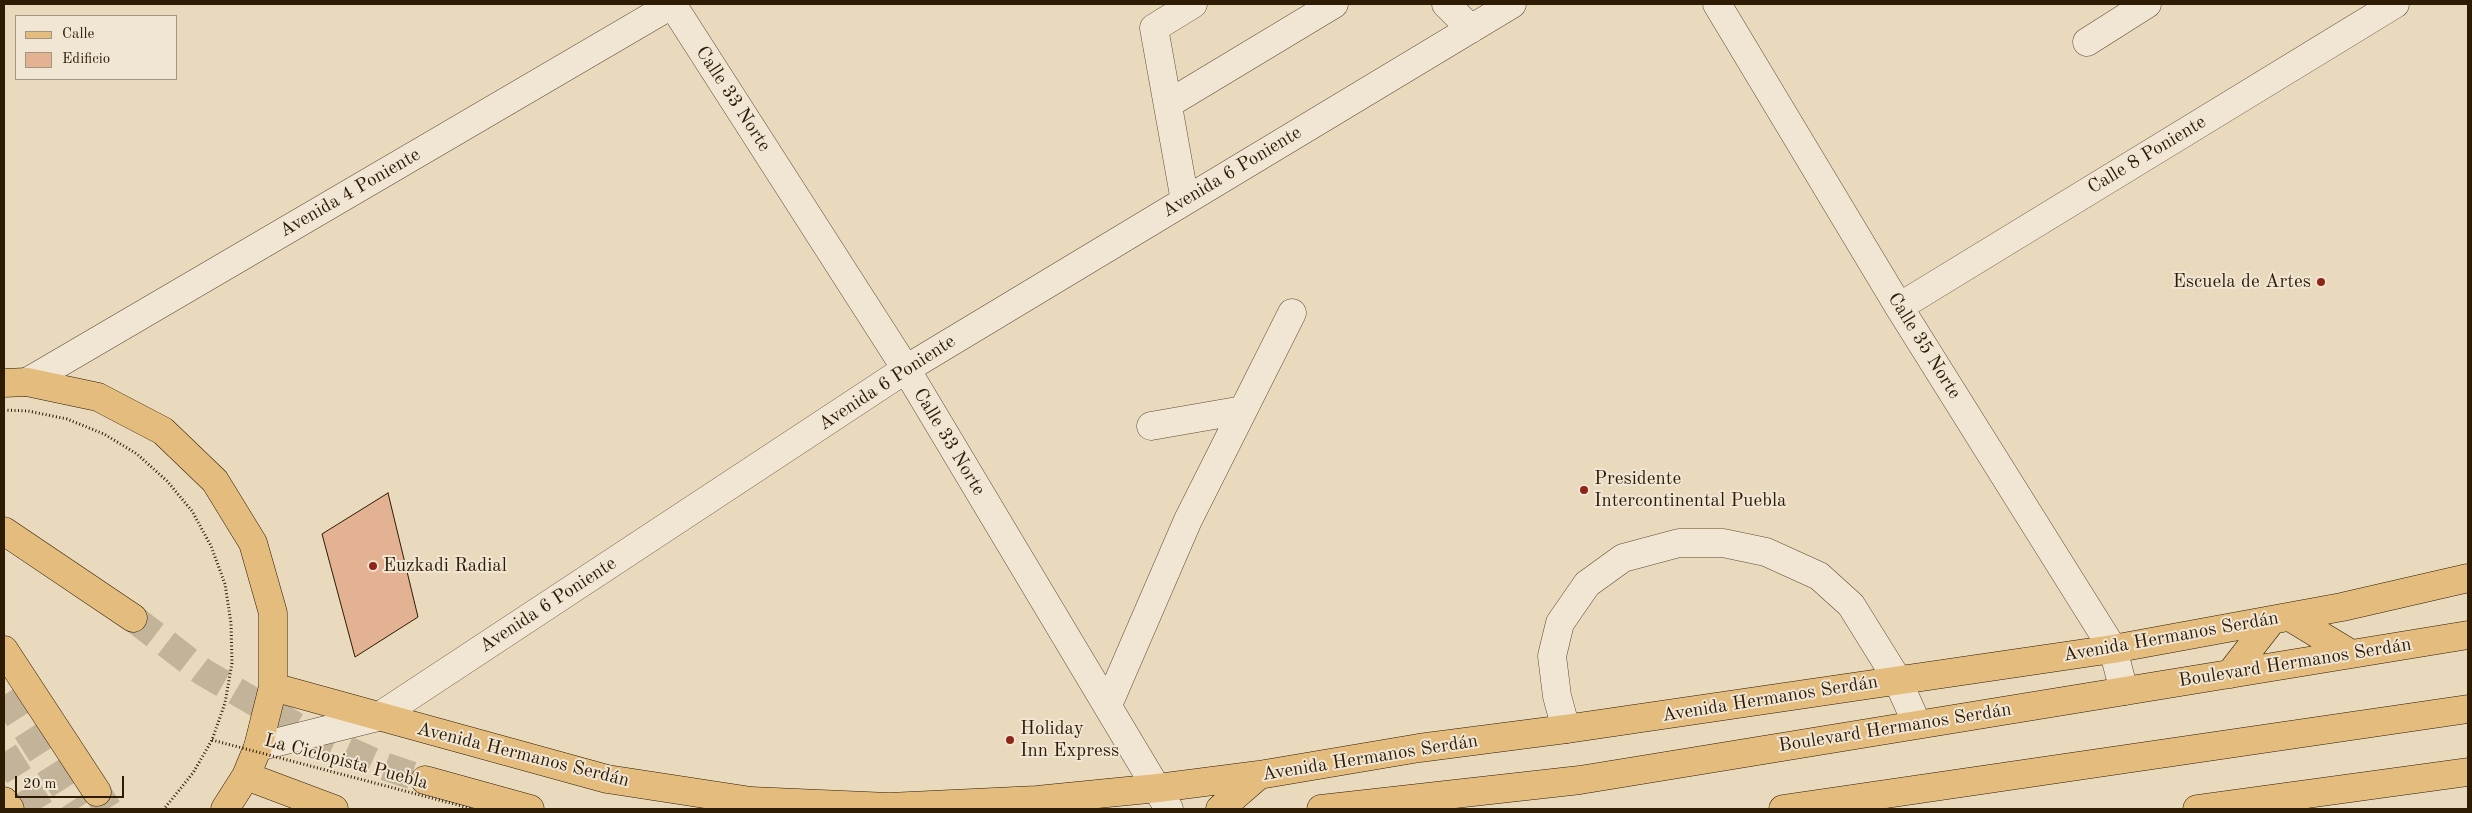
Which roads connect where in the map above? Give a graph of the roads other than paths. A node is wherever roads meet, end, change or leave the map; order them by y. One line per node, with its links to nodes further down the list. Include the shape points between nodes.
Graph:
1 (672, 4): 15 (street, Calle 33 Norte); 16 (street, Avenida 4 Poniente)
2 (1193, 4): 11 (street, via 1154,28)
3 (1334, 4): 11 (street)
4 (1446, 4): 9 (street)
5 (1512, 4): 9 (street, Avenida 6 Poniente)
6 (1718, 4): 13 (street, Calle 35 Norte)
7 (2147, 4): 10 (street)
8 (2395, 4): 13 (street, Calle 8 Poniente)
9 (1471, 29): 12 (street, Avenida 6 Poniente)
10 (2086, 42)
11 (1168, 104): 12 (street)
12 (1185, 201): 15 (street, Avenida 6 Poniente)
13 (1899, 307): 24 (street, Calle 35 Norte)
14 (1292, 313): 17 (street)
15 (906, 369): 31 (street, Calle 33 Norte); 33 (street, Avenida 6 Poniente)
16 (15, 383): 29 (main road, via 98,397 162,431 215,481 253,544 273,614)
17 (1243, 410): 18 (street); 31 (street, via 1188,520)
18 (1151, 426)
19 (4, 531): 21 (main road)
20 (2468, 578): 22 (main road, Avenida Hermanos Serdán)
21 (133, 618)
22 (2281, 618): 24 (main road, Avenida Hermanos Serdán); 26 (main road); 27 (main road)
23 (2468, 635): 26 (main road, Boulevard Hermanos Serdán)
24 (2114, 649): 28 (main road, Avenida Hermanos Serdán); 30 (street, Calle 35 Norte)
25 (4, 650): 41 (main road)
26 (2351, 654): 27 (main road, Boulevard Hermanos Serdán)
27 (2230, 674): 30 (main road, Boulevard Hermanos Serdán)
28 (1897, 680): 34 (street); 35 (main road, Avenida Hermanos Serdán); 35 (street, via 1850,605 1819,576 1766,552 1723,543 1679,543 1623,558 1587,584 1560,623 1552,656 1557,696)
29 (273, 687): 33 (main road, Avenida Hermanos Serdán); 36 (main road)
30 (2124, 691): 34 (main road, Boulevard Hermanos Serdán)
31 (1108, 706): 42 (street, Calle 33 Norte)
32 (2468, 709): 51 (main road)
33 (378, 717): 36 (street, Avenida 6 Poniente); 42 (main road, Avenida Hermanos Serdán, via 607,779 752,801 889,807 1037,800)
34 (1918, 724): 44 (main road, Boulevard Hermanos Serdán, via 1580,780)
35 (1566, 729): 39 (main road, Avenida Hermanos Serdán, via 1419,748)
36 (258, 747): 38 (main road)
37 (2468, 772): 52 (main road)
38 (246, 776): 46 (main road); 47 (main road)
39 (1259, 776): 42 (main road, Avenida Hermanos Serdán); 49 (main road)
40 (425, 780): 48 (main road)
41 (97, 792)
42 (1164, 799)
43 (4, 800): 45 (main road)
44 (1357, 807): 50 (main road, Boulevard Hermanos Serdán)
45 (10, 809)
46 (225, 809)
47 (334, 809)
48 (530, 809)
49 (1220, 809)
50 (1320, 809)
51 (1783, 809)
52 (2197, 809)

